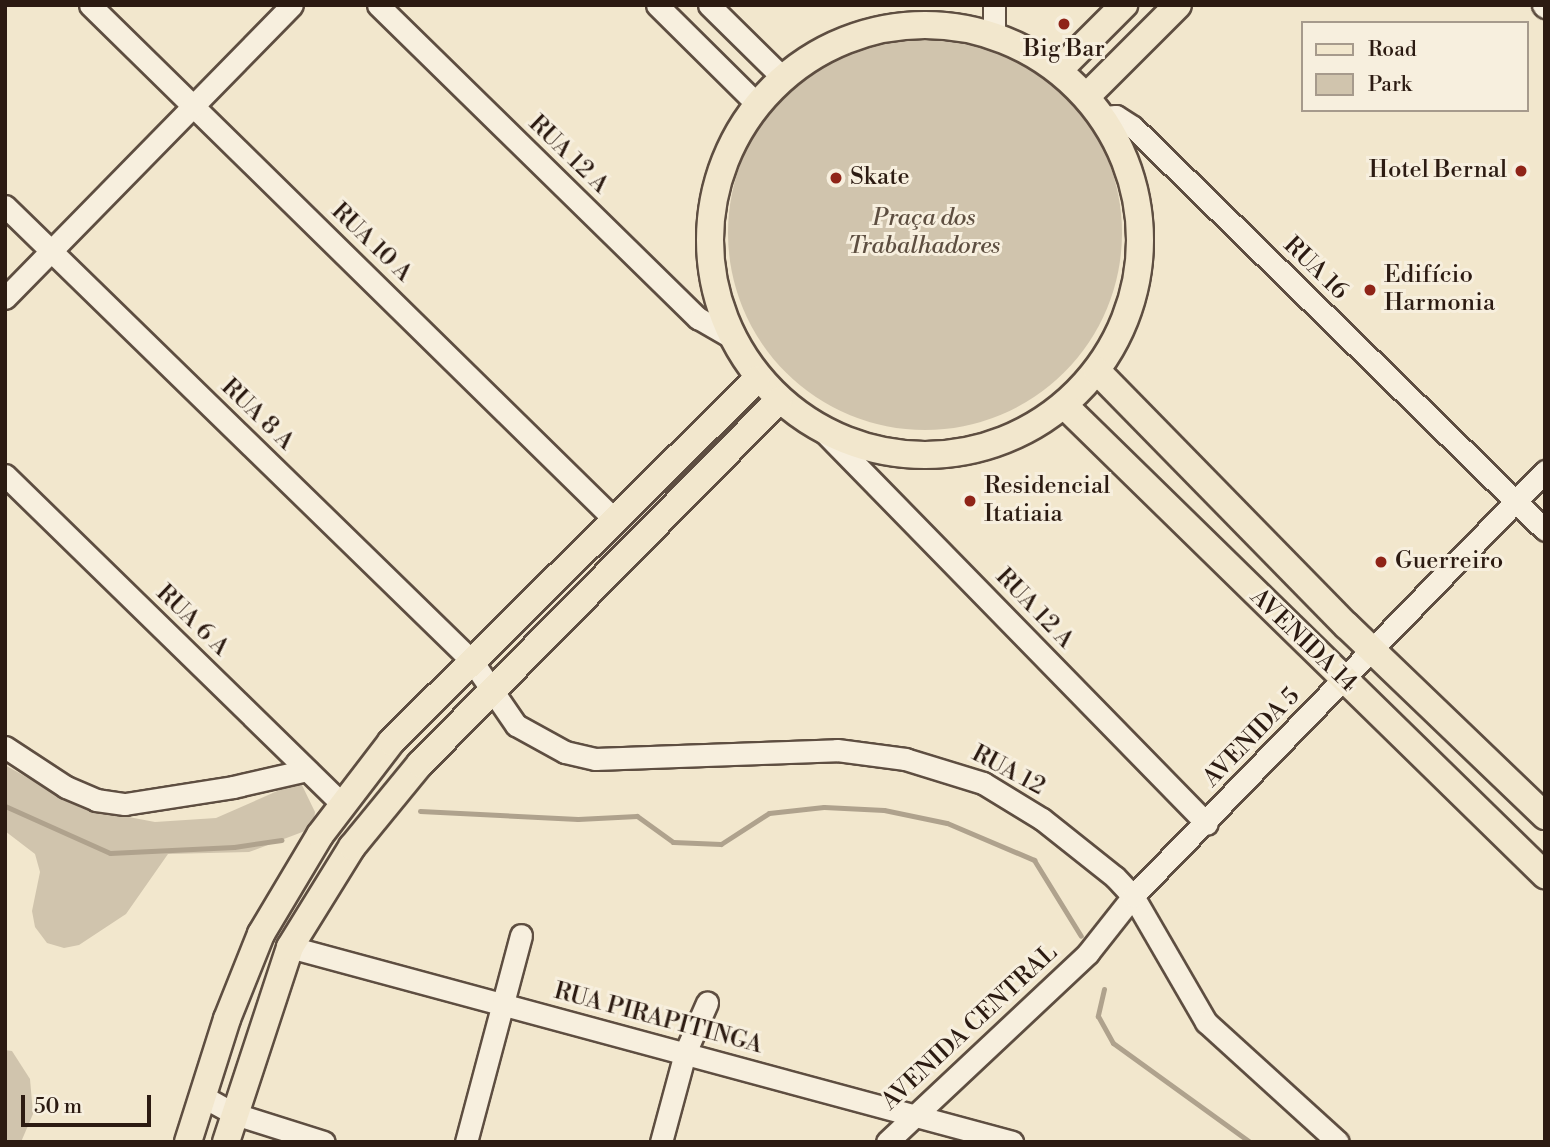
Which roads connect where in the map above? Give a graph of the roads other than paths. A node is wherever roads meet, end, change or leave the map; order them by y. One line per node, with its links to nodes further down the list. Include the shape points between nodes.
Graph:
1 (90, 5): 14 (street, RUA 10 A)
2 (292, 5): 14 (street)
3 (378, 5): 18 (street, RUA 12 A, via 698,318)
4 (657, 5): 12 (street)
5 (709, 5): 11 (street)
6 (994, 5): 9 (street)
7 (1124, 5): 10 (main road)
8 (1178, 5): 13 (main road)
9 (994, 34): 10 (main road); 11 (main road, via 920,23 895,28 847,38)
10 (1060, 69): 13 (main road)
11 (782, 77): 12 (main road)
12 (757, 104): 18 (main road, via 725,158 709,219 711,278)
13 (1095, 106): 19 (main road, via 1121,145 1139,202 1141,261 1127,319); 26 (street, RUA 16, via 1133,127)
14 (194, 108): 16 (street); 27 (street, RUA 10 A)
15 (5, 206): 16 (street, RUA 8 A)
16 (51, 251): 17 (street); 30 (street, RUA 8 A)
17 (5, 298)
18 (727, 335): 20 (main road)
19 (1097, 371): 22 (main road); 29 (main road, AVENIDA 14)
20 (757, 379): 21 (main road); 27 (main road)
21 (779, 400): 23 (main road); 32 (main road)
22 (1064, 405): 23 (main road, via 1010,436 947,454 884,452); 31 (main road, AVENIDA 14)
23 (824, 431): 37 (street, RUA 12 A)
24 (1545, 471): 26 (street, AVENIDA 5)
25 (5, 475): 34 (street, RUA 6 A)
26 (1515, 501): 28 (street, RUA 16); 29 (street, AVENIDA 5)
27 (615, 520): 30 (main road)
28 (1545, 530)
29 (1373, 650): 31 (street, AVENIDA 5); 36 (main road, AVENIDA 14)
30 (472, 661): 32 (street, RUA 8 A); 35 (main road, via 391,742)
31 (1343, 681): 37 (street, AVENIDA 5); 38 (main road, AVENIDA 14)
32 (491, 691): 39 (street, RUA 12, via 516,725 565,752 595,759 837,750 949,769 983,783 1042,819); 41 (main road, via 420,764 352,847)
33 (5, 747): 34 (street, via 66,787 96,800 125,804 233,788)
34 (307, 769): 35 (street, RUA 6 A)
35 (343, 805): 46 (main road, via 261,934)
36 (1545, 816)
37 (1207, 824): 39 (street, AVENIDA 5)
38 (1545, 875)
39 (1133, 896): 42 (street, AVENIDA 5); 56 (street, RUA 12, via 1206,1022)
40 (521, 935): 44 (street)
41 (290, 947): 44 (street, RUA PIRAPITINGA); 47 (main road)
42 (1088, 953): 48 (street, AVENIDA CENTRAL)
43 (707, 1003): 45 (street)
44 (503, 1005): 45 (street, RUA PIRAPITINGA); 52 (street)
45 (685, 1053): 48 (street, RUA PIRAPITINGA); 53 (street)
46 (202, 1096): 47 (street); 49 (main road)
47 (235, 1114): 50 (main road); 51 (street)
48 (915, 1116): 54 (street, AVENIDA CENTRAL); 55 (street, RUA PIRAPITINGA)
49 (188, 1142)
50 (226, 1142)
51 (324, 1142)
52 (467, 1142)
53 (661, 1142)
54 (887, 1142)
55 (1012, 1142)
56 (1338, 1142)

